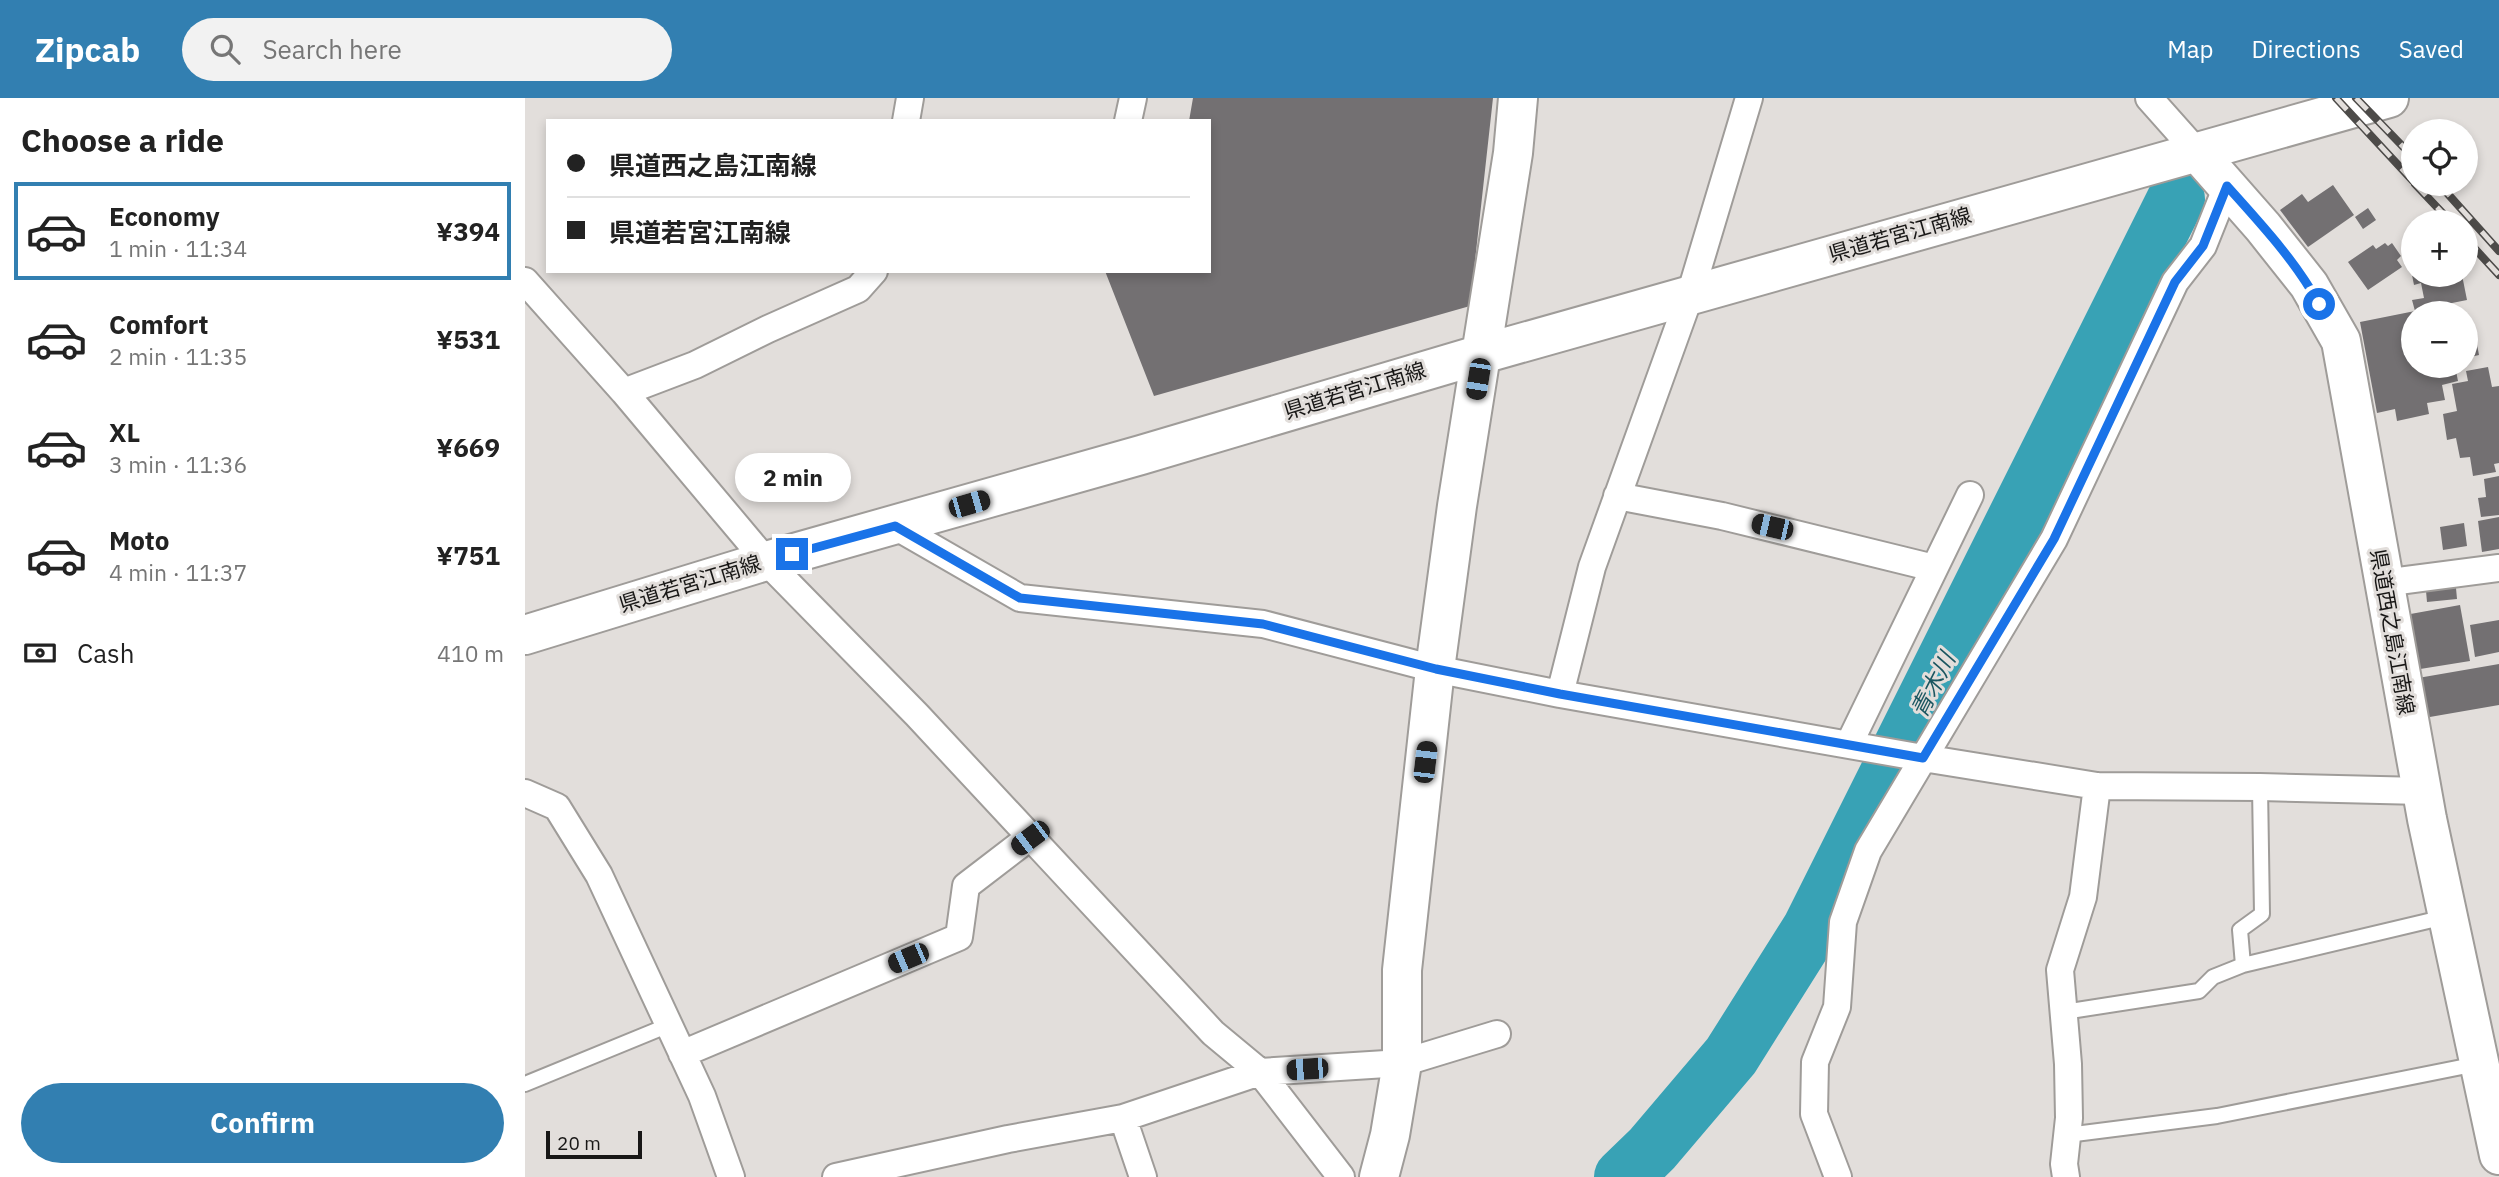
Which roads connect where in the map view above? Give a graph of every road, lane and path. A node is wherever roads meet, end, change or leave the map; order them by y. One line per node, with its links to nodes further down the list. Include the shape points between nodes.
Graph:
1 (910, 98): 7 (street)
2 (1133, 98): 8 (street)
3 (1518, 98): 14 (main road)
4 (1749, 98): 13 (street)
5 (2149, 98): 9 (street)
6 (2389, 98): 9 (main road, 県道若宮江南線)
7 (907, 119)
8 (1128, 119)
9 (2197, 152): 10 (main road, 県道西之島江南線); 13 (main road, 県道若宮江南線)
10 (2227, 186): 22 (main road, 県道西之島江南線, via 2309,285 2341,341); 27 (street, via 2203,246 2175,282 2054,539)
11 (872, 273): 15 (street, via 858,289 695,365)
12 (525, 281): 15 (street)
13 (1690, 295): 14 (main road, 県道若宮江南線); 17 (street)
14 (1482, 354): 18 (main road, 県道若宮江南線); 24 (main road)
15 (624, 392): 19 (street)
16 (1970, 495): 20 (street)
17 (1617, 496): 20 (street, via 1722,516); 25 (street, via 1592,567)
18 (895, 526): 19 (main road, 県道若宮江南線); 24 (street, via 1020,598 1263,624)
19 (766, 561): 23 (main road, 県道若宮江南線); 32 (street)
20 (1934, 568): 26 (street)
21 (2499, 568): 22 (street)
22 (2383, 583): 30 (main road, 県道西之島江南線)
23 (525, 635)
24 (1436, 669): 25 (street); 39 (main road, via 1402,970)
25 (1560, 694): 26 (street)
26 (1849, 744): 27 (street)
27 (1919, 757): 28 (street); 51 (street, via 1868,851 1843,922 1837,1007 1815,1062 1814,1114)
28 (2097, 786): 29 (street); 35 (street, via 2083,897 2060,970)
29 (2260, 786): 30 (street); 34 (lane, via 2262,914 2240,930)
30 (2422, 791): 33 (main road, 県道西之島江南線)
31 (525, 793): 36 (street, via 557,807 564,818 599,875)
32 (1030, 838): 38 (street, via 967,886 958,937); 41 (street, via 1213,1033)
33 (2446, 917): 34 (lane); 40 (main road, 県道西之島江南線)
34 (2243, 965): 35 (lane, via 2213,977 2199,991)
35 (2064, 1012): 44 (street)
36 (669, 1025): 38 (street); 42 (lane)
37 (1497, 1034): 39 (street)
38 (682, 1054): 46 (street)
39 (1402, 1063): 41 (street); 50 (main road)
40 (2479, 1064): 44 (lane, via 2217,1116); 45 (main road, 県道西之島江南線)
41 (1260, 1072): 43 (street); 49 (street)
42 (525, 1084)
43 (1123, 1118): 47 (street); 48 (street)
44 (2067, 1135): 52 (street)
45 (2499, 1155)
46 (730, 1177)
47 (836, 1177)
48 (1143, 1177)
49 (1341, 1177)
50 (1379, 1177)
51 (1838, 1177)
52 (2066, 1177)

